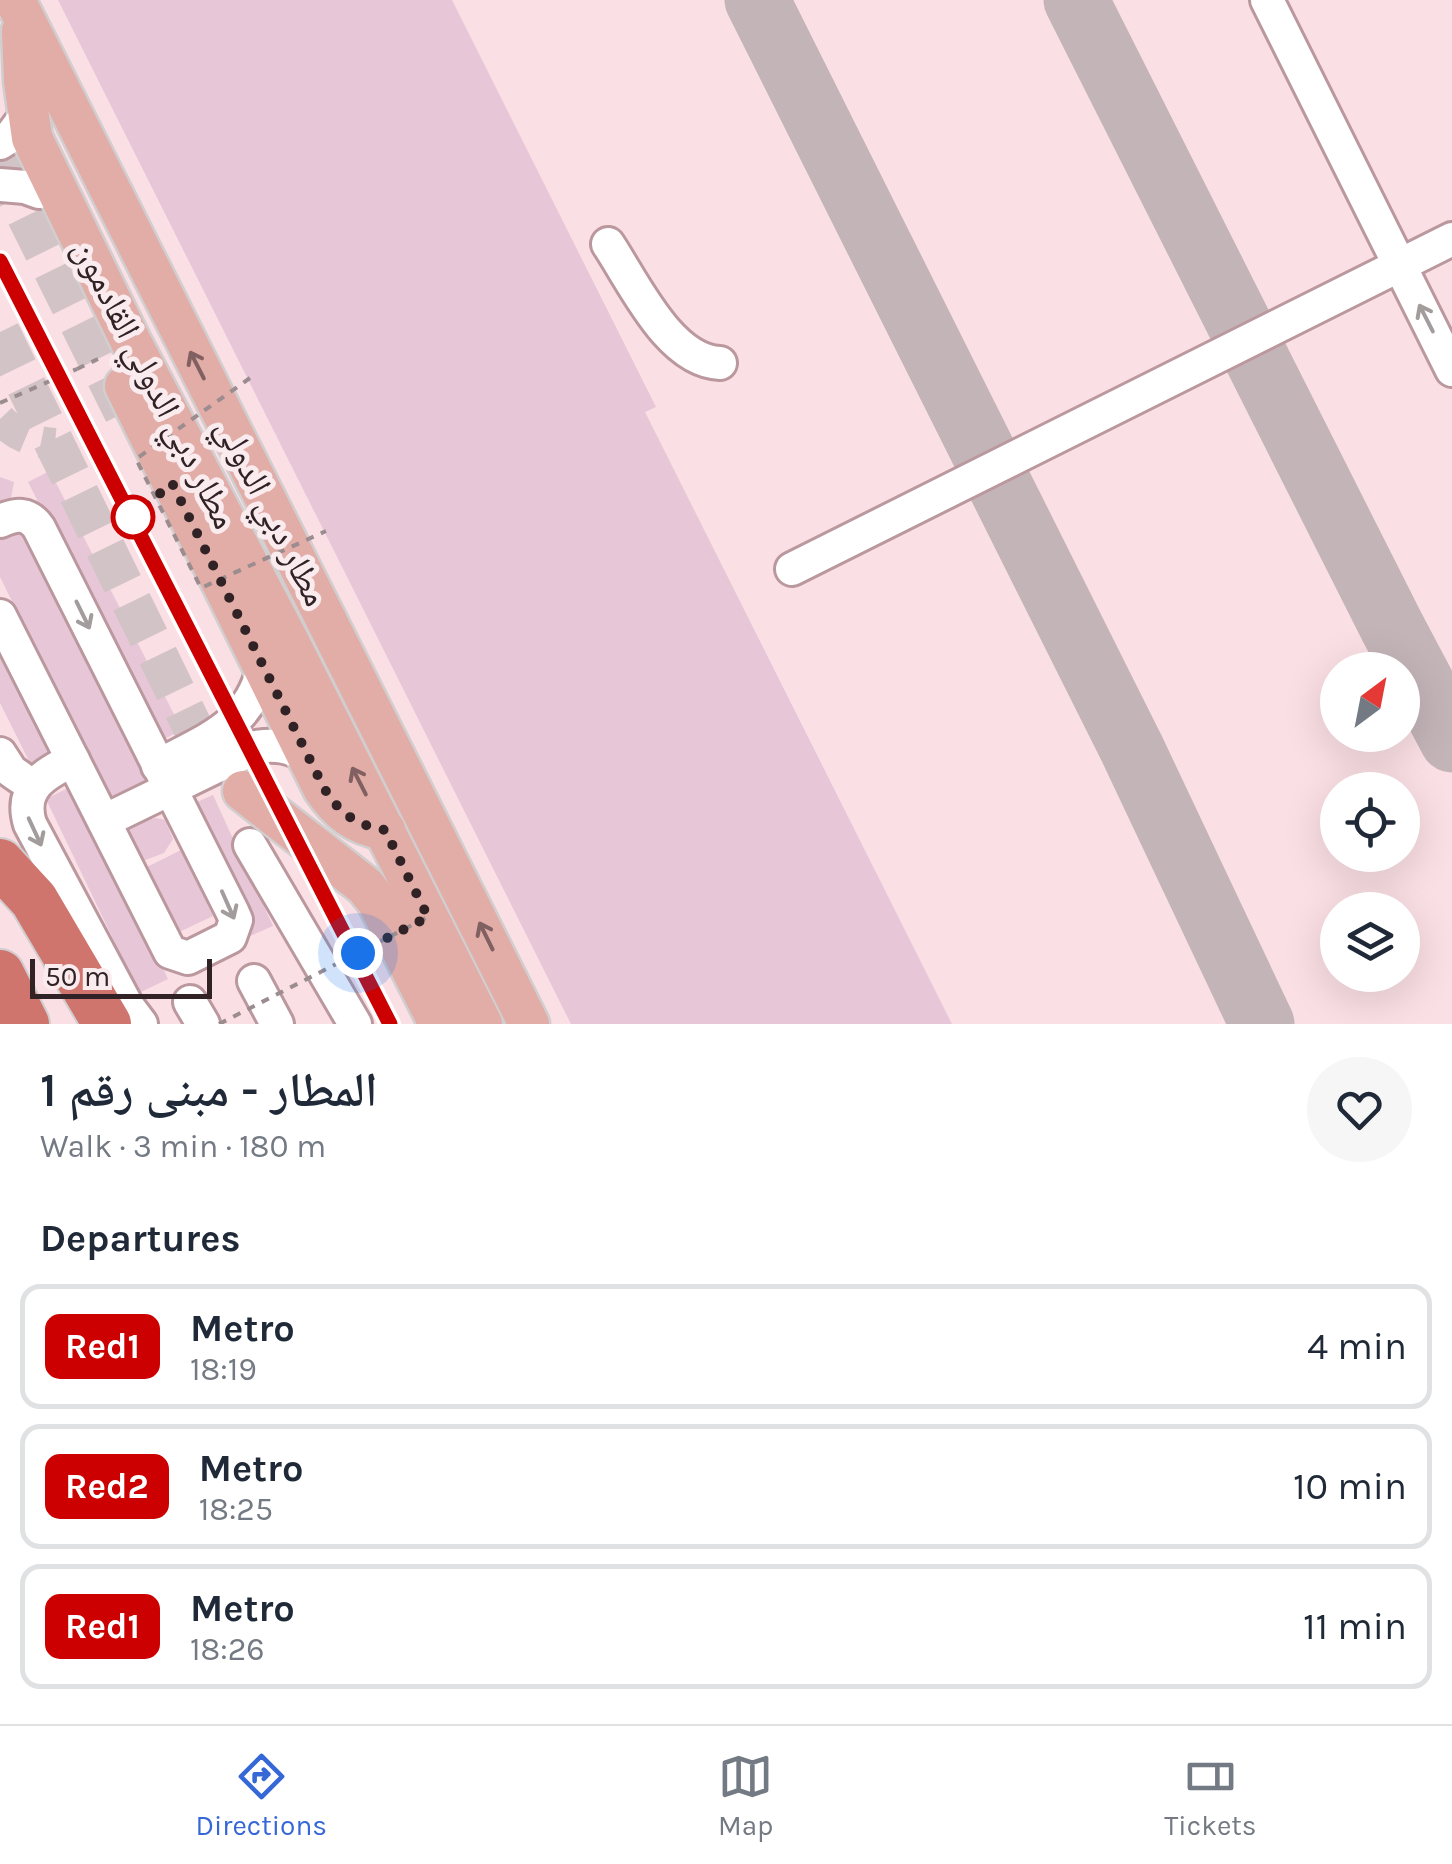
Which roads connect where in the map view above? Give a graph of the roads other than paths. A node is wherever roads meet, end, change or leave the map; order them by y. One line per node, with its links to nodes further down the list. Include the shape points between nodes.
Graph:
1 (1267, 0): 8 (lane)
2 (18, 8): 3 (main road, مطار دبي الدولي القادمون); 15 (main road, مطار دبي الدولي, one-way to 2)
3 (20, 131): 5 (main road, مطار دبي الدولي القادمون); 14 (main road, مطار دبي الدولي القادمون)
4 (0, 185): 5 (lane)
5 (39, 192): 14 (main road, مطار دبي الدولي القادمون, via 62,261)
6 (1452, 239): 8 (lane)
7 (608, 244): 9 (lane, via 674,342 694,358)
8 (1399, 266): 10 (lane, one-way to 8); 12 (lane)
9 (720, 363)
10 (1452, 370)
11 (0, 521): 18 (lane, one-way to 18, via 26,516 39,528)
12 (792, 569)
13 (0, 616): 17 (lane)
14 (278, 647): 15 (main road); 16 (main road, مطار دبي الدولي القادمون); 18 (lane, via 242,716); 21 (main road, مطار دبي الدولي, one-way to 14)
15 (358, 682): 36 (main road, مطار دبي الدولي, one-way to 15)
16 (300, 754): 18 (lane, via 274,744 256,747); 21 (main road, مطار دبي الدولي القادمون, via 334,804 364,826); 25 (main road, مطار دبي الدولي القادمون)
17 (73, 760): 20 (lane); 31 (lane, one-way to 31, via 36,781 26,810)
18 (164, 778): 20 (lane); 20 (lane, one-way to 20, via 236,920 230,937 188,958 170,952)
19 (244, 791): 25 (main road, مطار دبي الدولي القادمون, via 351,872)
20 (104, 821)
21 (385, 830): 35 (main road, مطار دبي الدولي)
22 (250, 846): 33 (lane)
23 (0, 863): 30 (highway, via 34,900)
24 (0, 872): 29 (highway)
25 (377, 901): 34 (main road, مطار دبي الدولي القادمون)
26 (0, 974): 28 (highway)
27 (254, 981): 32 (lane)
28 (25, 1024)
29 (77, 1024)
30 (106, 1024)
31 (141, 1024)
32 (277, 1024)
33 (355, 1024)
34 (439, 1024)
35 (482, 1024)
36 (529, 1024)

